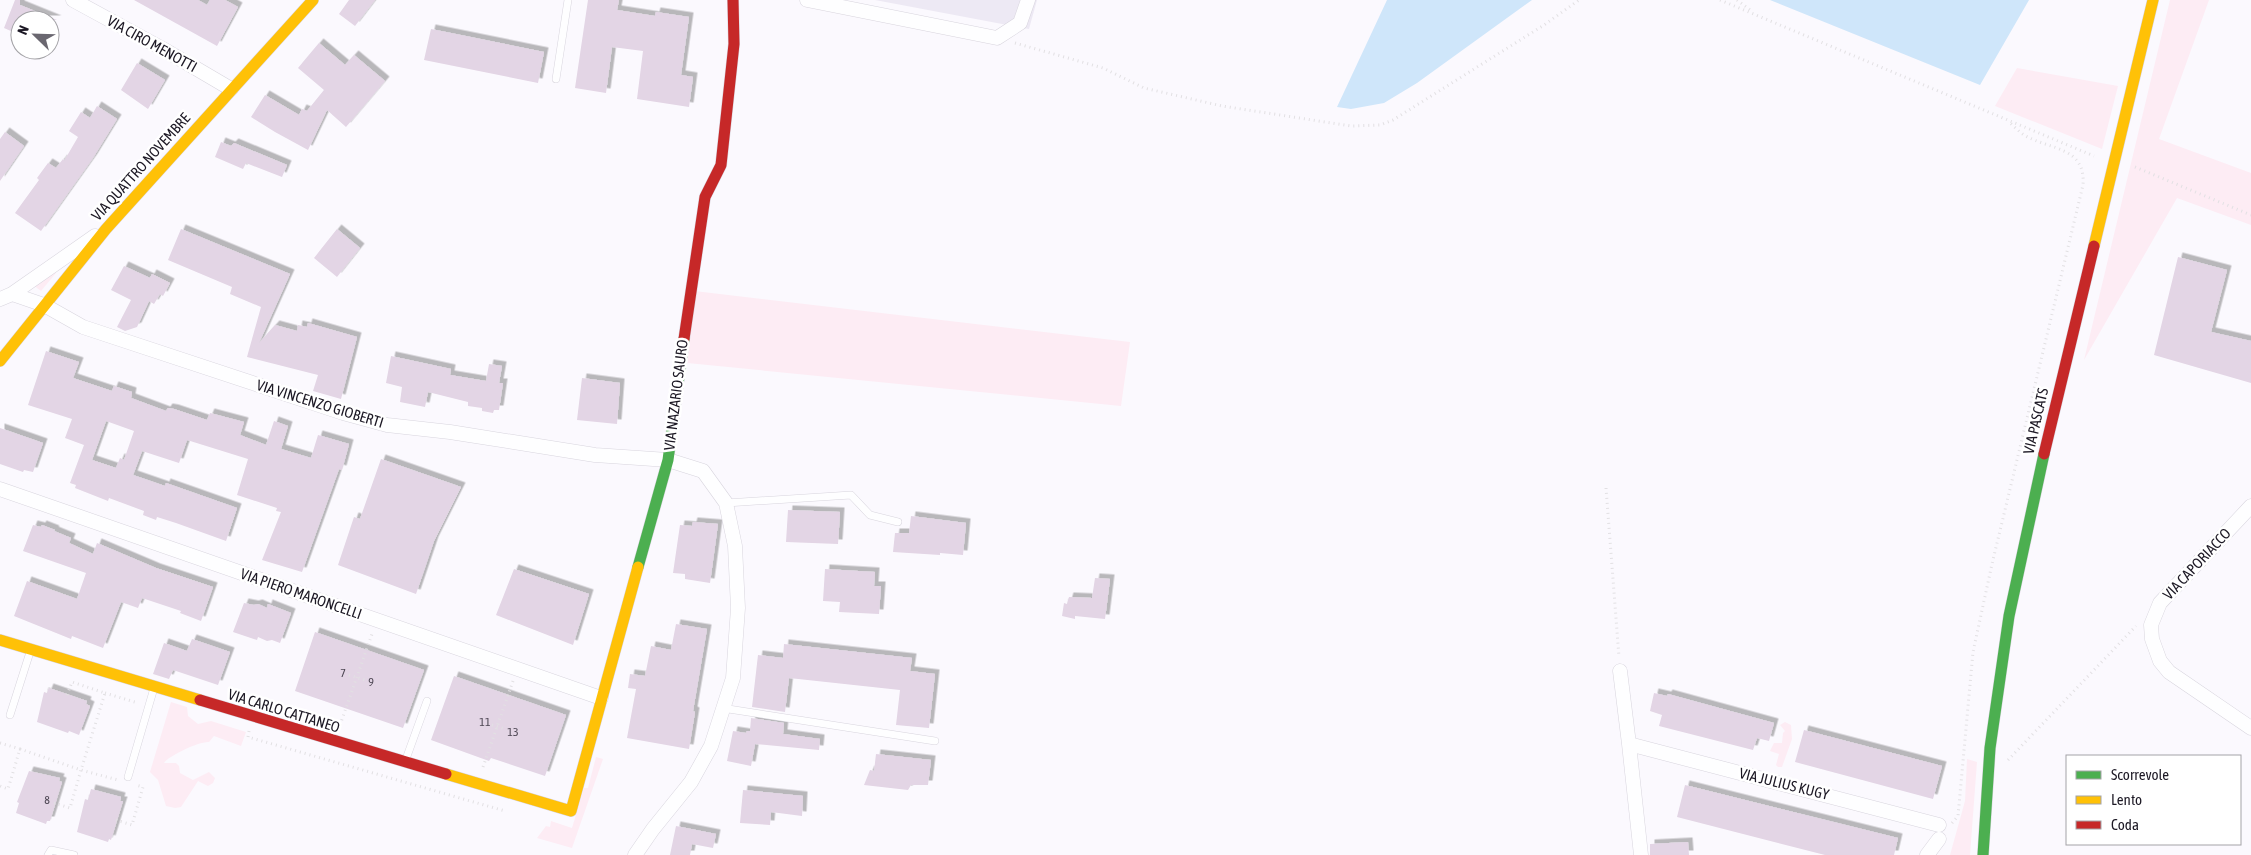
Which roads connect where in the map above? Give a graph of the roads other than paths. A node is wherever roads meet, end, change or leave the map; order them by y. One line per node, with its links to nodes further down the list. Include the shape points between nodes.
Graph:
1 (73, 0): 9 (street, VIA CIRO MENOTTI)
2 (313, 0): 9 (street, VIA QUATTRO NOVEMBRE)
3 (568, 0): 8 (lane)
4 (733, 0): 14 (street, VIA NAZARIO SAURO, via 734,44 721,165 705,197)
5 (807, 0): 6 (street, via 997,38 1020,23)
6 (1028, 0)
7 (2154, 0): 37 (street, VIA PASCATS, via 2038,479 2009,616 1990,748)
8 (556, 79)
9 (231, 90): 10 (street, VIA QUATTRO NOVEMBRE)
10 (106, 229): 11 (street); 12 (street, VIA QUATTRO NOVEMBRE)
11 (6, 296): 12 (street, VIA VINCENZO GIOBERTI)
12 (44, 305): 13 (street, VIA QUATTRO NOVEMBRE); 14 (street, VIA VINCENZO GIOBERTI, via 83,327 387,425 596,455)
13 (0, 361)
14 (668, 460): 16 (street, VIA NAZARIO SAURO, via 703,472); 23 (street)
15 (0, 489): 23 (street, VIA PIERO MARONCELLI)
16 (726, 503): 18 (lane, via 851,495 870,515); 25 (street, VIA NAZARIO SAURO, via 735,546 738,608 732,678)
17 (2251, 506): 27 (street, VIA CAPORIACCO, via 2160,602 2151,625 2155,651 2168,672)
18 (898, 522)
19 (2, 642): 20 (street, VIA CARLO CATTANEO)
20 (31, 649): 22 (street, VIA CARLO CATTANEO); 26 (lane)
21 (1620, 670): 29 (street)
22 (154, 687): 30 (street, VIA CARLO CATTANEO); 31 (lane)
23 (601, 698): 30 (street, VIA CARLO CATTANEO, via 571,812)
24 (427, 702): 30 (lane)
25 (722, 708): 28 (lane); 34 (street, VIA NAZARIO SAURO, via 711,746 691,782)
26 (10, 715)
27 (2251, 728)
28 (935, 742)
29 (1629, 744): 35 (street); 36 (street, VIA JULIUS KUGY, via 1943,830)
30 (405, 762)
31 (126, 780)
32 (48, 855): 33 (lane, via 51,850)
33 (74, 855)
34 (636, 855)
35 (1641, 855)
36 (1927, 855)
37 (1983, 855)

